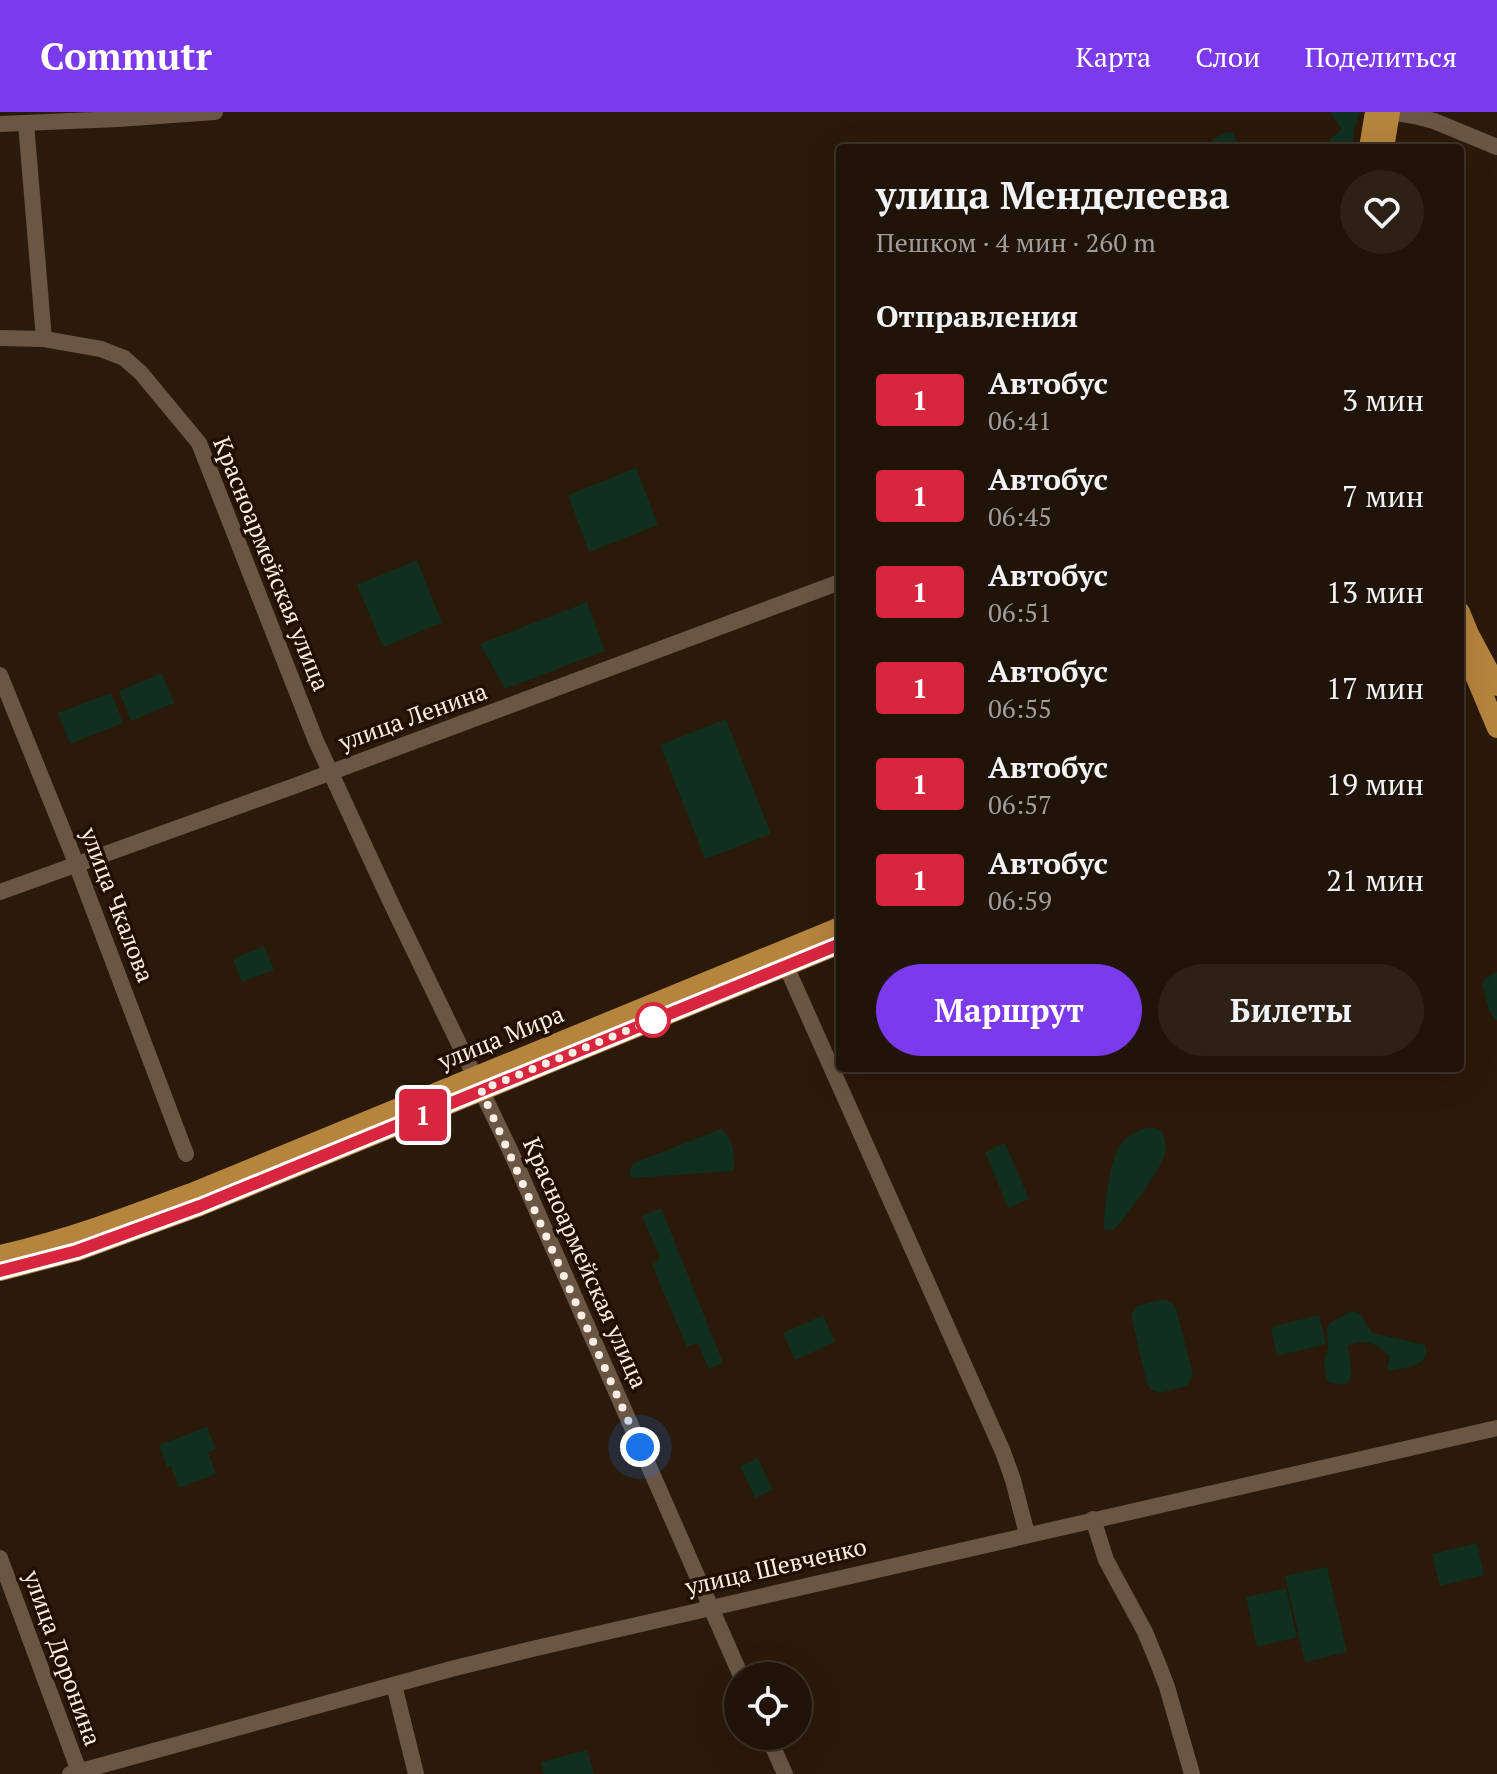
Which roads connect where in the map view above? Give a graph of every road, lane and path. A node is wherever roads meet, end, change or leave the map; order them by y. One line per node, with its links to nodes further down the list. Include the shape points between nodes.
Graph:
1 (215, 112): 4 (street)
2 (1375, 112): 7 (main road)
3 (1389, 112): 8 (main road); 9 (street, via 1423,118)
4 (160, 114): 5 (street)
5 (26, 123): 6 (street); 11 (street)
6 (0, 124)
7 (1370, 144)
8 (1385, 144)
9 (1497, 147)
10 (0, 338): 11 (street, Красноармейская улица)
11 (44, 339): 18 (street, Красноармейская улица, via 124,358 199,443)
12 (836, 583): 18 (street, улица Ленина)
13 (1464, 622): 16 (main road)
14 (1464, 646): 16 (main road)
15 (0, 675): 19 (street, улица Чкалова)
16 (1482, 675): 17 (main road)
17 (1497, 728)
18 (330, 773): 19 (street, улица Ленина); 24 (street, Красноармейская улица)
19 (76, 865): 20 (street, улица Ленина); 25 (street, улица Чкалова)
20 (0, 892)
21 (836, 929): 23 (main road, улица Мира)
22 (836, 945): 23 (main road, улица Мира)
23 (783, 959): 24 (main road, улица Мира); 31 (street, via 1003,1452)
24 (478, 1084): 26 (main road, улица Мира); 33 (street, Красноармейская улица)
25 (186, 1154)
26 (197, 1199): 27 (main road, улица Мира); 28 (main road, улица Мира, via 77,1251)
27 (0, 1255)
28 (0, 1271)
29 (1497, 1428): 30 (street, улица Шевченко)
30 (1093, 1519): 31 (street, улица Шевченко); 40 (street, via 1106,1560 1163,1675)
31 (1027, 1534): 33 (street, улица Шевченко)
32 (0, 1558): 37 (street, улица Доронина)
33 (710, 1607): 34 (street, Красноармейская улица); 35 (street, улица Шевченко)
34 (735, 1662)
35 (394, 1685): 37 (street, улица Шевченко); 38 (street)
36 (774, 1750): 39 (street)
37 (76, 1773)
38 (416, 1774)
39 (785, 1774)
40 (1192, 1774)

